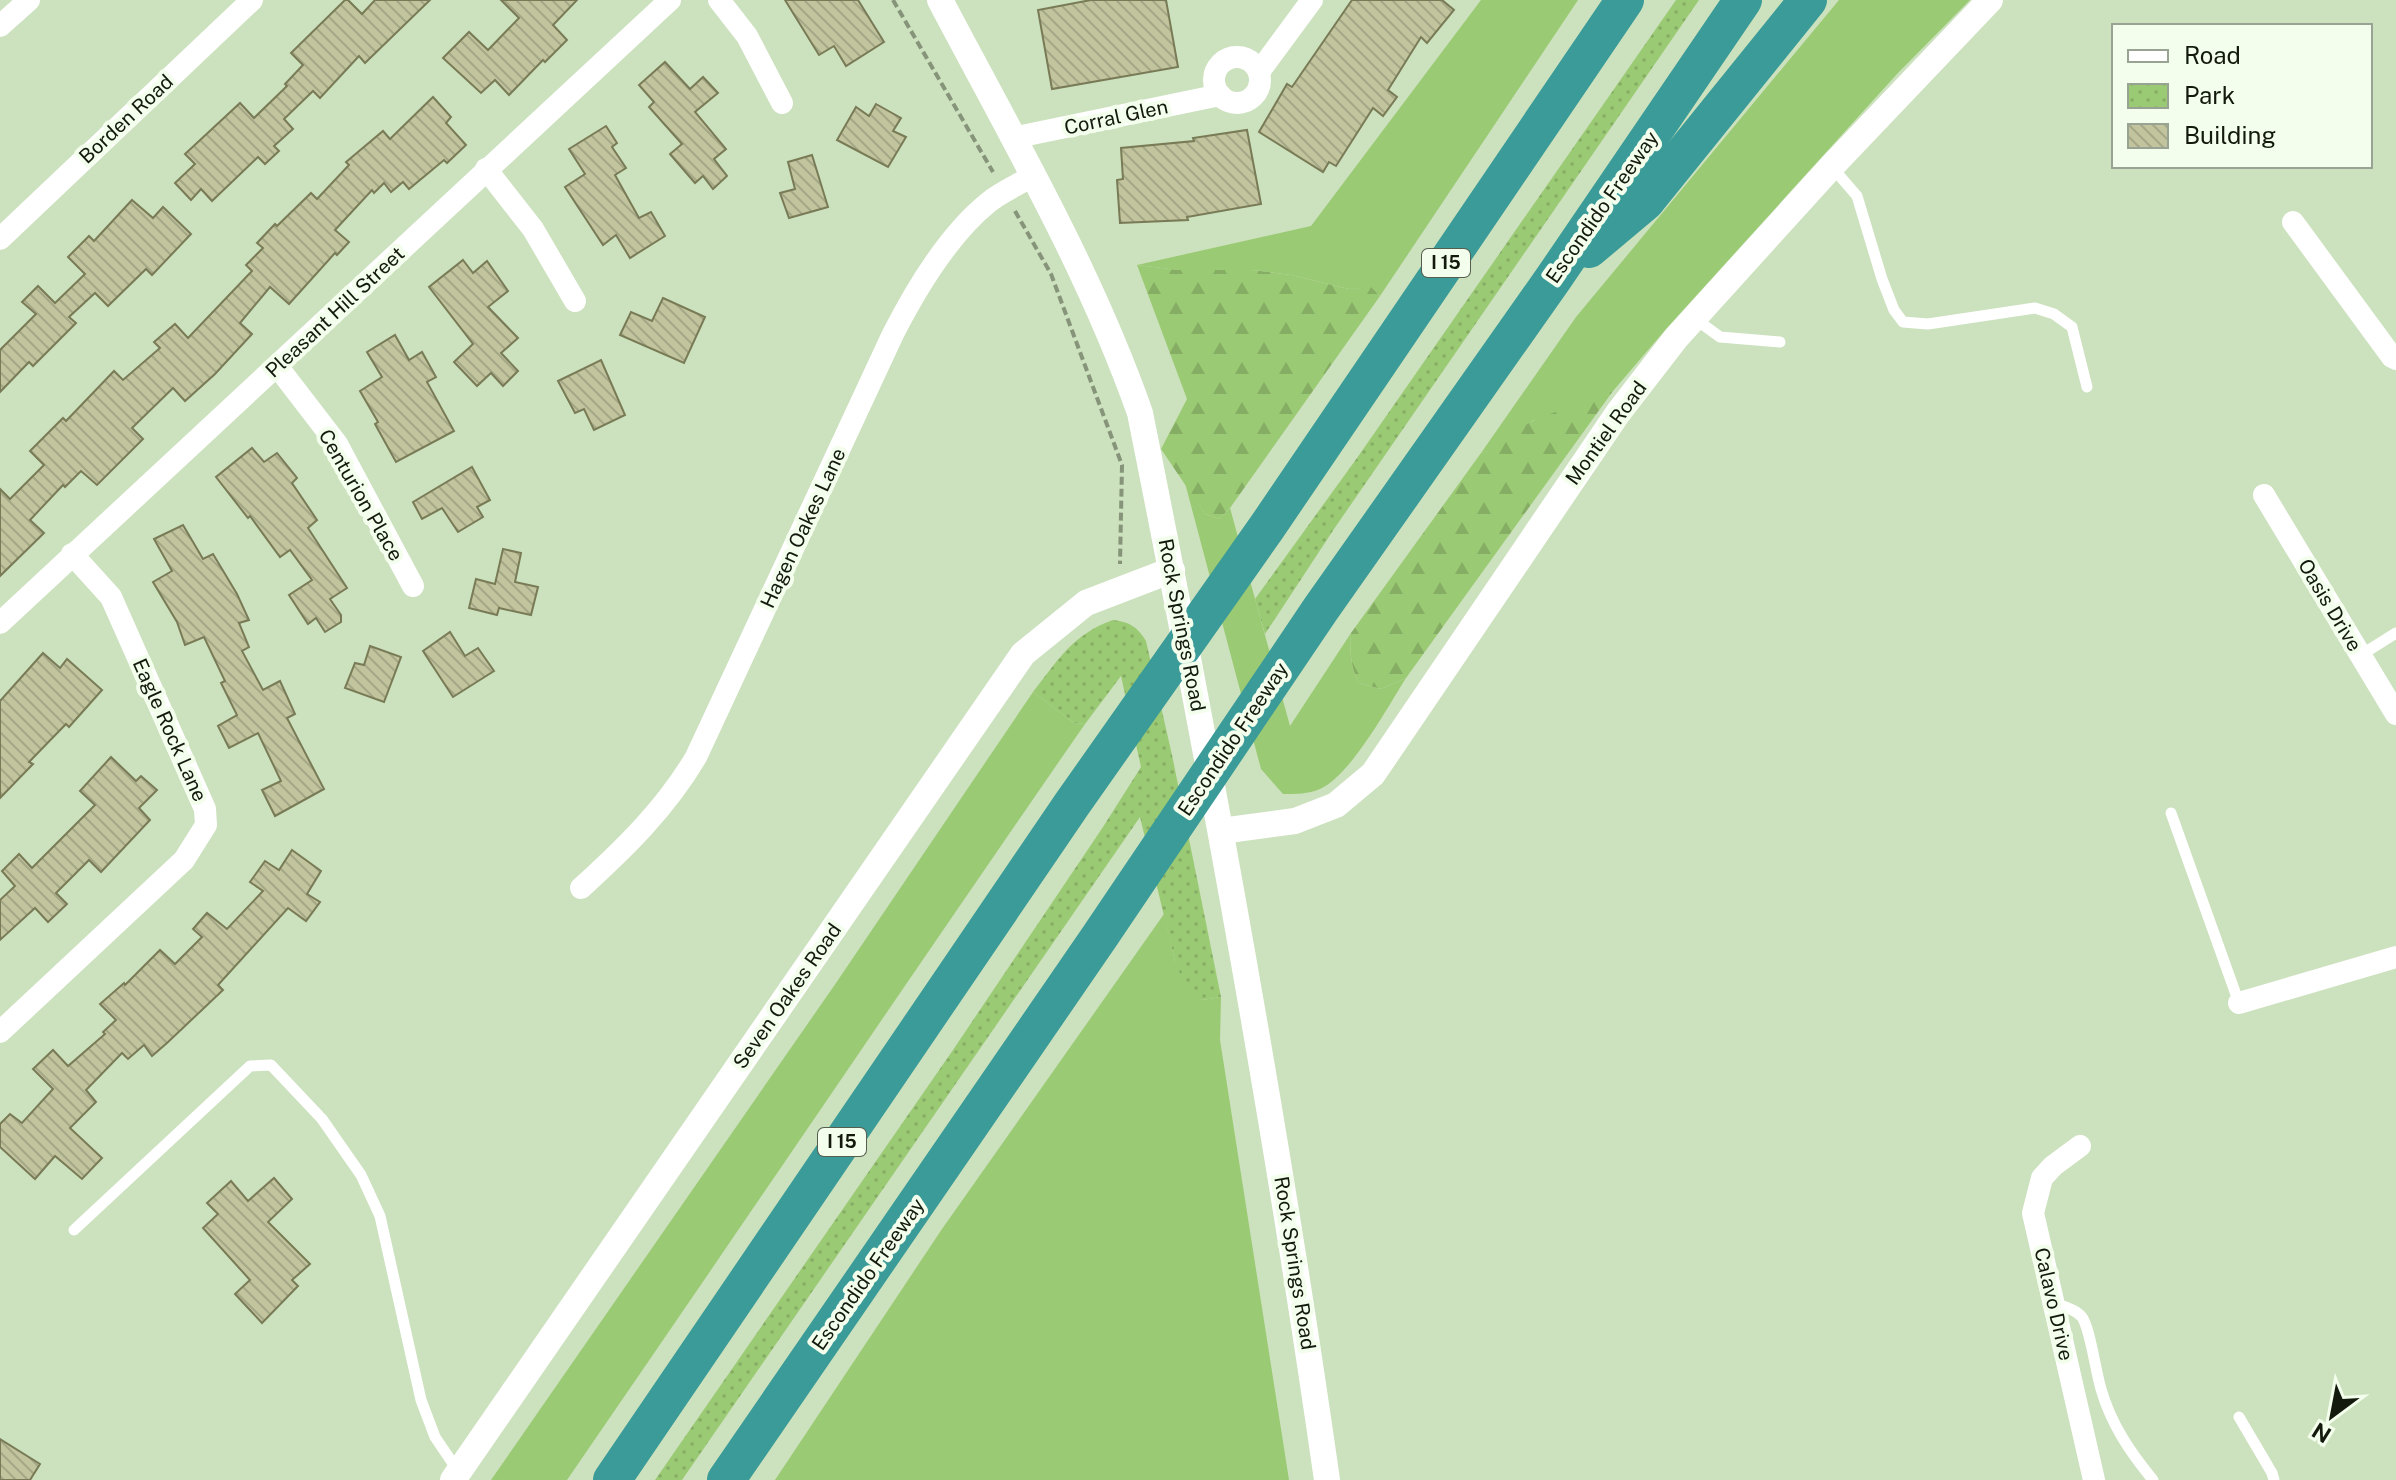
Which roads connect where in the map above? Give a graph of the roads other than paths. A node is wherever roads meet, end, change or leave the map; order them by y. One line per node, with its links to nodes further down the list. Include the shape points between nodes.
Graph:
1 (29, 0): 11 (street)
2 (251, 0): 20 (street, Borden Road)
3 (670, 0): 17 (street, Pleasant Hill Street)
4 (719, 0): 14 (street, via 747,36)
5 (940, 0): 15 (street, Rock Springs Road)
6 (1312, 0): 12 (street, Corral Glen)
7 (1625, 0): 47 (highway, I 15)
8 (1743, 0): 21 (highway, Escondido Freeway)
9 (1808, 0): 21 (highway, via 1645,202)
10 (1990, 0): 16 (street, Montiel Road)
11 (0, 26)
12 (1259, 72): 13 (street, Corral Glen, via 1257,93 1246,102 1232,103); 13 (street, via 1243,58 1223,62 1215,75)
13 (1220, 95): 15 (street, Corral Glen)
14 (782, 103)
15 (1012, 138): 18 (street, Rock Springs Road)
16 (1831, 167): 23 (street, Montiel Road); 27 (lane, via 1857,196 1882,279 1903,322 1928,324 2035,308 2054,314 2072,327)
17 (486, 169): 22 (street, via 533,229); 26 (street, Pleasant Hill Street)
18 (1032, 176): 30 (street, Rock Springs Road, via 1093,294 1140,413); 38 (street, Hagen Oakes Lane, via 989,202 925,277 893,334 696,757 631,843)
19 (2293, 222): 25 (street)
20 (0, 239)
21 (1553, 279): 48 (highway, Escondido Freeway, via 1320,610)
22 (575, 301)
23 (1693, 317): 24 (lane, via 1720,337); 37 (street, Montiel Road, via 1618,413 1373,774 1336,805 1295,821)
24 (1780, 342)
25 (2396, 359)
26 (277, 366): 29 (street, Pleasant Hill Street); 31 (street, Centurion Place, via 337,444)
27 (2087, 387)
28 (2264, 495): 34 (street, Oasis Drive)
29 (72, 554): 32 (street, Pleasant Hill Street); 41 (street, Eagle Rock Lane, via 111,597 205,809 206,825 184,860)
30 (1172, 570): 37 (street, Rock Springs Road); 46 (street, Seven Oakes Road, via 1086,603 1023,654)
31 (413, 586)
32 (0, 623)
33 (2396, 633): 34 (lane)
34 (2361, 655): 35 (street, Oasis Drive)
35 (2396, 714)
36 (2171, 813): 40 (lane)
37 (1221, 831): 49 (street, Rock Springs Road, via 1299,1277)
38 (581, 888)
39 (2396, 957): 40 (street)
40 (2239, 1003)
41 (0, 1032)
42 (2080, 1146): 44 (street, Calavo Drive, via 2042,1178 2033,1213)
43 (74, 1230): 46 (lane, via 250,1066 271,1065 322,1119 361,1175 380,1216 421,1400)
44 (2054, 1304): 50 (street, Calavo Drive); 51 (lane, via 2069,1307 2083,1319 2114,1423)
45 (2239, 1417): 52 (lane)
46 (456, 1476)
47 (612, 1480)
48 (726, 1480)
49 (1327, 1480)
50 (2094, 1480)
51 (2153, 1480)
52 (2274, 1480)

